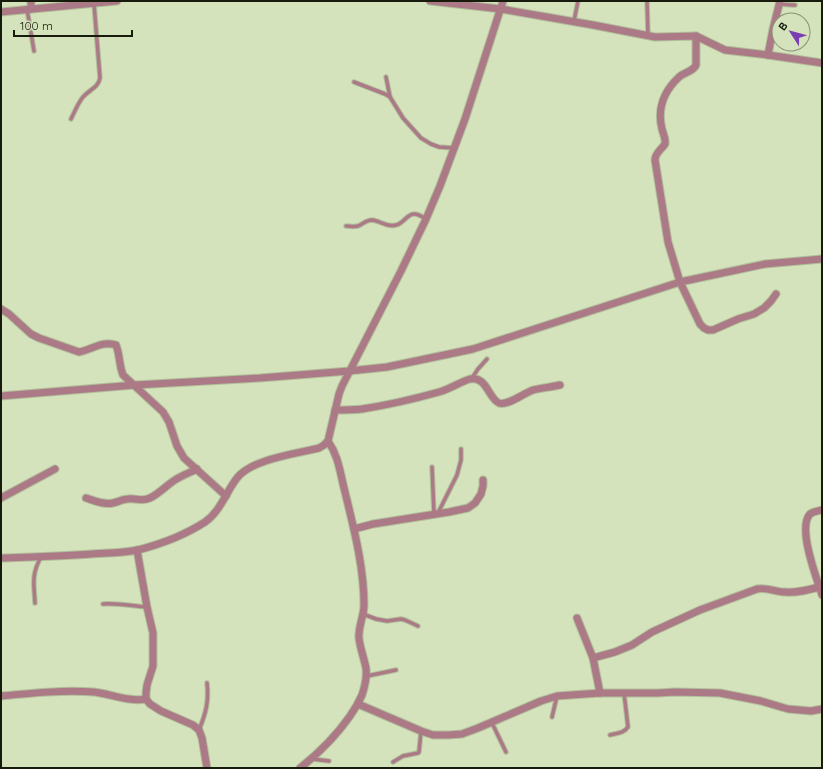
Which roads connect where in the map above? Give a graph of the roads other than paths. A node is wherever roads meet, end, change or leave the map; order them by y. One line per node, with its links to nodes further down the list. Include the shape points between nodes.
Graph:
1 (31, 1): 10 (street)
2 (117, 1): 8 (street)
3 (430, 1): 11 (street)
4 (503, 1): 11 (street)
5 (578, 1): 13 (lane)
6 (647, 1): 14 (lane)
7 (780, 2): 9 (lane); 17 (street)
8 (94, 4): 10 (street); 22 (lane, via 99,84 84,96)
9 (795, 5)
10 (29, 9): 12 (street); 16 (lane)
11 (501, 9): 13 (street); 23 (street)
12 (1, 12)
13 (574, 21): 14 (street)
14 (648, 35): 15 (street)
15 (696, 36): 17 (street, via 724,50); 27 (street, via 695,68 679,77 665,94 661,105 660,117 666,140 655,156 668,242)
16 (34, 51)
17 (768, 55): 18 (street)
18 (822, 63)
19 (386, 78): 21 (lane)
20 (354, 82): 21 (lane)
21 (390, 97): 23 (lane, via 403,118 421,138 439,147)
22 (71, 119)
23 (454, 148): 24 (street)
24 (426, 218): 25 (lane, via 415,214 397,225 391,226 368,220 359,226); 31 (street)
25 (346, 226)
26 (822, 259): 27 (street, via 765,264)
27 (680, 282): 28 (street, via 700,324 708,330 754,314 764,308); 31 (street, via 473,350 387,367)
28 (776, 294)
29 (1, 309): 33 (street, via 31,334 79,352 107,344 116,345 123,375)
30 (487, 359): 32 (lane)
31 (349, 371): 33 (street); 36 (street)
32 (471, 379): 34 (street, via 486,386 494,399 504,404 533,390); 36 (street, via 441,391 403,400 361,409)
33 (135, 385): 35 (street); 41 (street, via 163,412 184,458)
34 (560, 385)
35 (1, 396)
36 (335, 410): 37 (street)
37 (328, 441): 43 (street, via 319,448 254,465 234,482); 48 (street, via 336,455)
38 (461, 449): 47 (lane, via 457,475)
39 (432, 467): 47 (lane)
40 (55, 469): 44 (street)
41 (197, 469): 43 (street); 45 (street, via 145,500 128,499 104,503)
42 (483, 480): 47 (street, via 481,494 475,503 468,508)
43 (226, 496): 49 (street, via 215,514 206,522 163,543)
44 (1, 498)
45 (86, 498)
46 (822, 510): 52 (street, via 810,514 806,530 813,568)
47 (436, 514): 48 (street)
48 (354, 529): 57 (street, via 363,582)
49 (137, 550): 50 (street); 56 (street)
50 (41, 557): 51 (street); 54 (lane, via 33,579)
51 (1, 558)
52 (820, 587): 53 (street); 60 (street, via 785,592 757,589 700,610 652,632 632,645)
53 (822, 595)
54 (36, 603)
55 (103, 604): 56 (lane)
56 (147, 607): 68 (street, via 153,633 153,666 147,685)
57 (363, 614): 59 (lane, via 387,621 401,619); 62 (street, via 359,638)
58 (577, 618): 60 (street)
59 (418, 626)
60 (593, 658): 64 (street)
61 (396, 670): 62 (lane)
62 (367, 676): 69 (street)
63 (207, 683): 73 (lane, via 208,702)
64 (600, 693): 65 (street); 67 (street)
65 (624, 693): 70 (street, via 720,693 788,709); 75 (lane, via 628,726 626,731)
66 (1, 696): 68 (street, via 75,691)
67 (557, 696): 71 (lane); 72 (street)
68 (146, 700): 73 (street)
69 (358, 704): 74 (street); 77 (street, via 330,741)
70 (822, 709)
71 (552, 717)
72 (492, 723): 74 (street, via 462,734 433,735); 76 (lane)
73 (199, 730): 80 (street)
74 (421, 731): 79 (lane, via 418,754 404,756)
75 (610, 735)
76 (506, 752)
77 (312, 758): 78 (lane); 81 (street)
78 (329, 761)
79 (394, 762)
80 (207, 768)
81 (300, 768)

